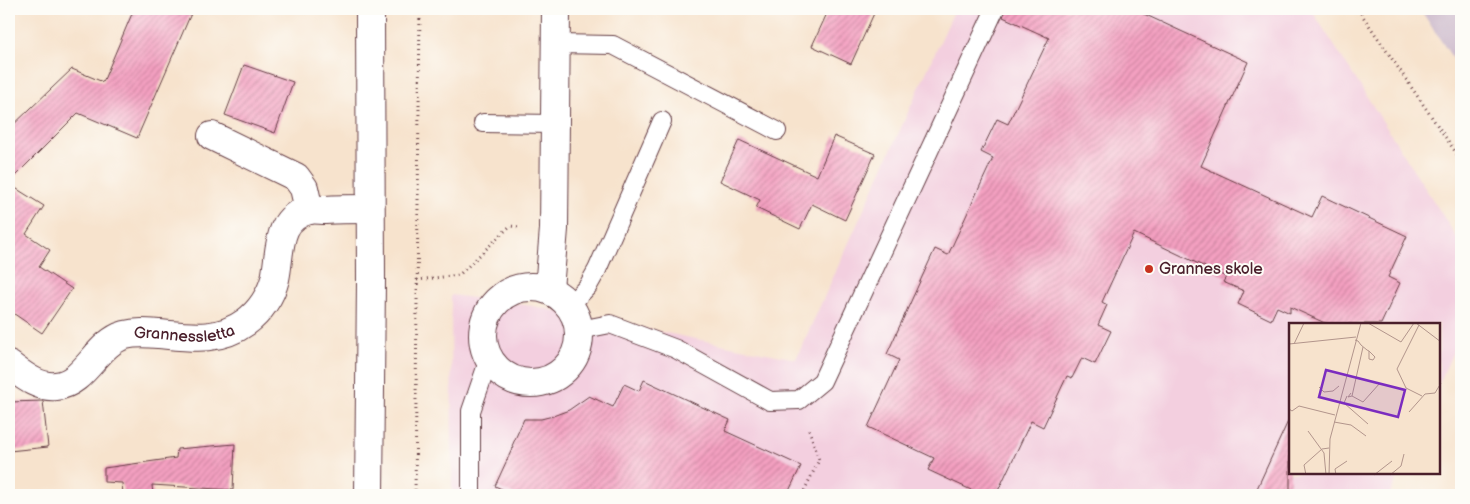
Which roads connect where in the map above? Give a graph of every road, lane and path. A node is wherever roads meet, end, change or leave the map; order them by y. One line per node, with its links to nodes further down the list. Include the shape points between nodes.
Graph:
1 (370, 9): 13 (street)
2 (420, 9): 16 (path)
3 (556, 9): 6 (street)
4 (995, 9): 21 (lane, via 822,381)
5 (1358, 9): 12 (path)
6 (556, 44): 9 (street); 10 (lane, via 613,45)
7 (662, 121): 18 (lane)
8 (483, 123): 9 (lane)
9 (555, 124): 15 (street)
10 (777, 131)
11 (212, 136): 14 (street, via 296,177 304,188)
12 (1461, 160)
13 (370, 209): 14 (street); 22 (street)
14 (309, 210): 20 (street, Grannessletta, via 287,224 282,234 275,280 265,302 245,323 223,334 203,338 139,333 124,335 106,346 76,378 57,386 31,380)
15 (554, 229): 16 (path, via 510,226 459,275); 17 (street)
16 (417, 280): 23 (path)
17 (549, 289): 18 (street); 19 (street, via 526,286 503,295 488,313 482,336)
18 (575, 318): 19 (street, via 575,356 558,376 533,384 507,378); 21 (lane, via 610,324 676,349 770,401)
19 (488, 359): 24 (lane, via 471,411)
20 (9, 365)
21 (799, 400): 25 (path, via 818,460)
22 (370, 495)
23 (415, 495)
24 (471, 495)
25 (802, 495)

